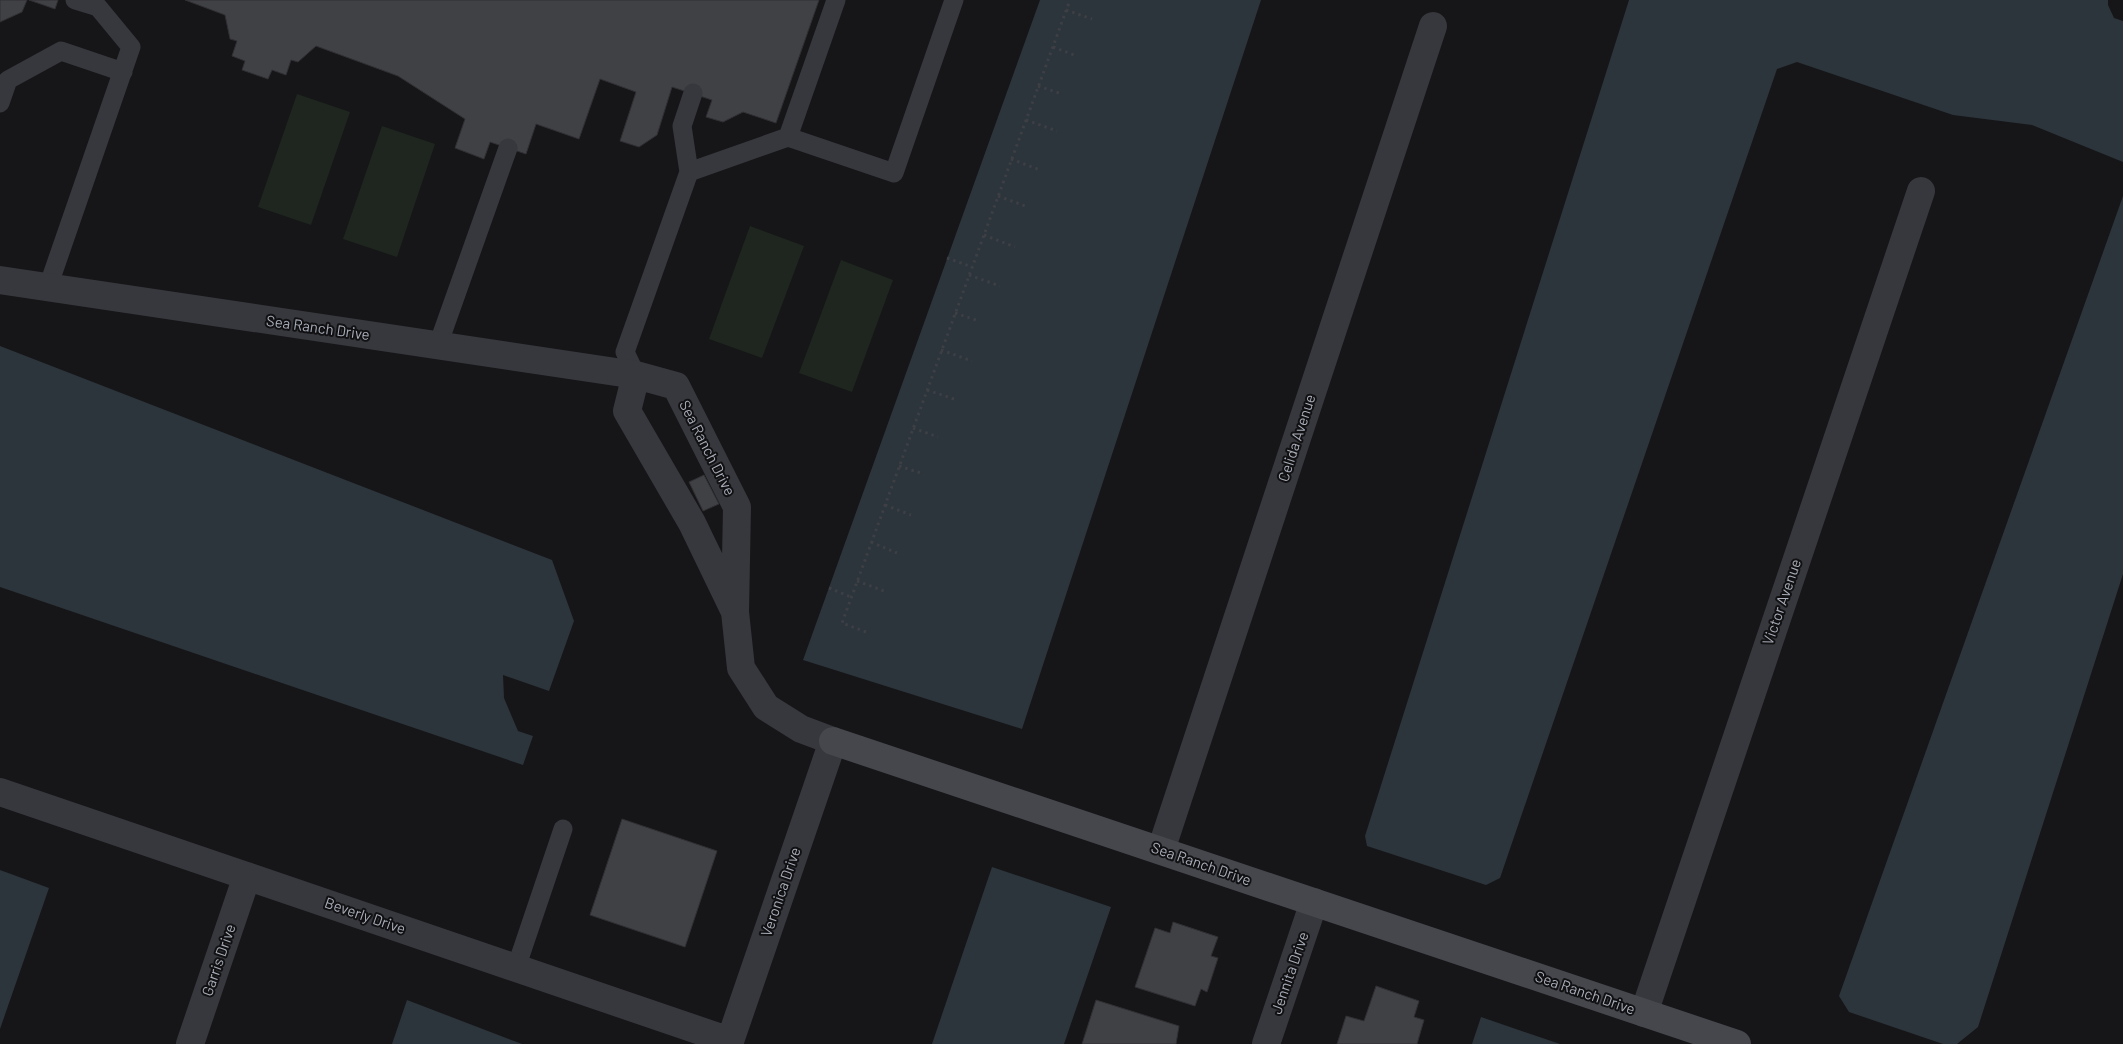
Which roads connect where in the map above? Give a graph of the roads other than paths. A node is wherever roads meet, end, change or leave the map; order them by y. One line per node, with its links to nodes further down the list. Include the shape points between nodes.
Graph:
1 (75, 0): 4 (lane)
2 (836, 0): 9 (lane)
3 (954, 0): 9 (lane, via 894,174)
4 (97, 4): 6 (lane, via 132,47)
5 (1433, 26): 21 (street, Celida Avenue)
6 (123, 72): 8 (lane, via 62,51 8,80); 14 (lane)
7 (693, 93): 11 (lane, via 682,126)
8 (0, 103)
9 (788, 137): 11 (lane)
10 (508, 148): 15 (lane)
11 (689, 172): 16 (lane, via 625,352)
12 (1920, 191): 25 (street, Victor Avenue)
13 (0, 280): 14 (street, Sea Ranch Drive)
14 (48, 287): 15 (street, Sea Ranch Drive)
15 (438, 345): 16 (street, Sea Ranch Drive)
16 (636, 375): 17 (street, Sea Ranch Drive, via 627,411 692,523); 17 (street, Sea Ranch Drive, via 676,386 737,507)
17 (735, 612): 18 (street, Sea Ranch Drive, via 741,668 766,707 801,729)
18 (833, 740): 21 (street, Sea Ranch Drive); 26 (street, Veronica Drive)
19 (0, 792): 22 (street, Beverly Drive)
20 (563, 829): 24 (lane)
21 (1160, 850): 23 (street, Sea Ranch Drive)
22 (247, 876): 24 (street, Beverly Drive); 27 (street, Garris Drive)
23 (1314, 902): 25 (street, Sea Ranch Drive); 28 (street, Jennita Drive)
24 (516, 968): 26 (street, Beverly Drive)
25 (1644, 1013): 29 (street, Sea Ranch Drive)
26 (730, 1042)
27 (190, 1044)
28 (1266, 1044)
29 (1737, 1044)

